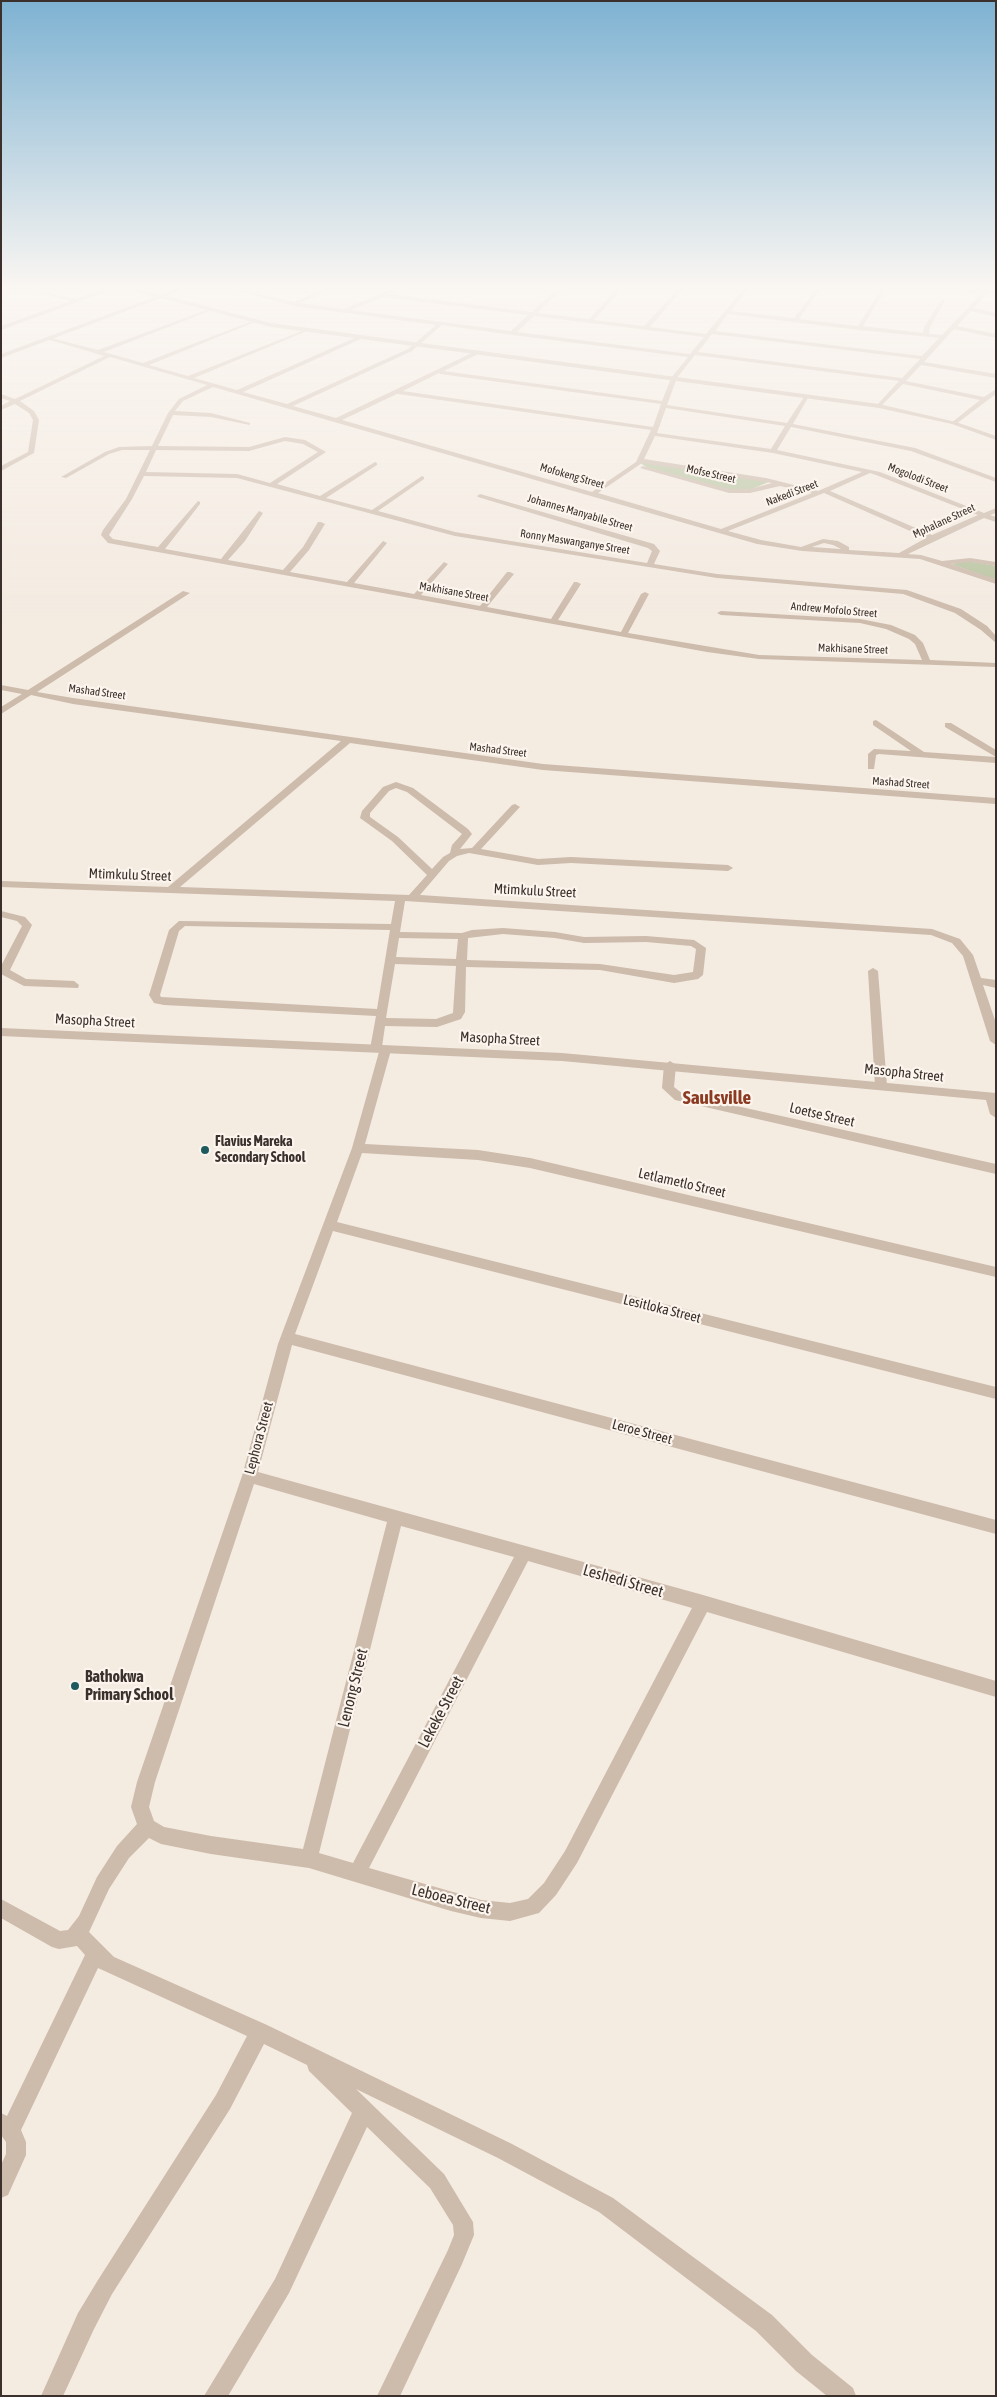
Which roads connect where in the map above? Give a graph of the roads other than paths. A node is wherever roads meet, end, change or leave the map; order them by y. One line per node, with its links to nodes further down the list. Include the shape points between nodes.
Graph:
1 (13, 400): 13 (street)
2 (181, 400): 18 (street, Makhisane Street)
3 (267, 400): 15 (street, Mofokeng Street)
4 (301, 400): 15 (street)
5 (381, 400): 19 (street)
6 (450, 400): 23 (street, Mogolodi Street)
7 (628, 400): 14 (street)
8 (665, 400): 14 (street)
9 (804, 400): 22 (street)
10 (834, 400): 16 (street)
11 (885, 400): 16 (street)
12 (984, 400): 20 (street)
13 (16, 401): 17 (street); 29 (street, via 36,418 34,442 31,453)
14 (663, 405): 22 (street); 23 (street)
15 (288, 406): 19 (street, Mofokeng Street)
16 (879, 406): 20 (street)
17 (1, 408)
18 (171, 413): 21 (street, via 206,414); 25 (street, Makhisane Street)
19 (338, 420): 38 (street, Mofokeng Street)
20 (954, 423): 24 (street)
21 (248, 424)
22 (790, 425): 26 (street); 34 (street, via 914,449)
23 (654, 431): 26 (street, Mogolodi Street); 28 (street)
24 (996, 438)
25 (155, 448): 31 (street, Makhisane Street); 32 (street, via 116,449); 36 (street, via 249,449 285,439 305,442 323,452)
26 (773, 451): 30 (street, Mogolodi Street)
27 (375, 464): 40 (street)
28 (639, 464): 35 (street, Mofse Street); 35 (street, Mofse Street, via 729,491 750,491); 38 (street)
29 (1, 469)
30 (869, 471): 37 (street, Nakedi Street); 45 (street, Mogolodi Street)
31 (143, 474): 36 (street, Ronny Maswanganye Street, via 230,475); 51 (street, Makhisane Street, via 105,535 116,543)
32 (64, 478)
33 (422, 478): 43 (street)
34 (996, 480)
35 (781, 483): 37 (street, Mofse Street)
36 (271, 484): 40 (street, Ronny Maswanganye Street)
37 (821, 492): 48 (street, Nakedi Street); 49 (street, Mofse Street)
38 (594, 494): 48 (street, Mofokeng Street)
39 (480, 496): 57 (street, Johannes Manyabile Street, via 645,543 656,551)
40 (321, 498): 43 (street, Ronny Maswanganye Street)
41 (198, 503): 51 (street)
42 (996, 510): 45 (street, Mphalane Street)
43 (373, 512): 57 (street, Ronny Maswanganye Street, via 455,534)
44 (259, 514): 53 (street)
45 (984, 515): 46 (street, Mogolodi Street); 49 (street, Mphalane Street)
46 (996, 520)
47 (321, 524): 58 (street)
48 (721, 531): 52 (street, Mofokeng Street, via 774,546 802,549 823,541 835,543 849,552)
49 (932, 538): 52 (street, Mphalane Street)
50 (383, 543): 62 (street)
51 (158, 551): 53 (street, Makhisane Street)
52 (902, 554): 54 (street, Mofokeng Street)
53 (222, 562): 58 (street, Makhisane Street)
54 (942, 563): 56 (street, Mofokeng Street, via 970,560); 60 (street, Mofokeng Street)
55 (444, 564): 65 (street)
56 (996, 564)
57 (650, 565): 70 (street, Ronny Maswanganye Street, via 736,578 904,592 958,611 984,628)
58 (285, 573): 62 (street, Makhisane Street)
59 (510, 574): 66 (street)
60 (996, 582)
61 (577, 584): 68 (street)
62 (349, 585): 65 (street, Makhisane Street)
63 (186, 593): 74 (street)
64 (645, 594): 69 (street)
65 (416, 596): 66 (street, Makhisane Street)
66 (482, 609): 68 (street, Makhisane Street)
67 (721, 613): 71 (street, Andrew Mofolo Street, via 860,622 888,627 919,643)
68 (553, 622): 69 (street, Makhisane Street)
69 (623, 635): 71 (street, Makhisane Street, via 759,657)
70 (996, 642)
71 (927, 664): 72 (street, Makhisane Street)
72 (996, 666)
73 (1, 687): 74 (street, Mashad Street)
74 (30, 693): 75 (street); 78 (street, Mashad Street)
75 (1, 712)
76 (876, 723): 79 (street)
77 (948, 725): 80 (street)
78 (349, 739): 83 (street, Mashad Street, via 543,767); 90 (street)
79 (921, 754): 81 (street); 82 (street, via 874,751)
80 (996, 754)
81 (996, 760)
82 (871, 767)
83 (996, 801)
84 (515, 807): 85 (street)
85 (474, 851): 86 (street); 87 (street, via 538,862)
86 (454, 854): 88 (street); 88 (street, via 467,834 465,831 410,790 396,785 386,789 365,813 365,818 395,839)
87 (728, 868)
88 (432, 875): 92 (street)
89 (1, 884): 90 (street, Mtimkulu Street)
90 (170, 890): 91 (street, Mtimkulu Street)
91 (400, 898): 92 (street, Mtimkulu Street); 94 (street, Lephora Street)
92 (412, 898): 99 (street, Mtimkulu Street, via 932,932 949,937 963,948)
93 (1, 914): 101 (street, via 28,924 4,971 24,982)
94 (394, 931): 95 (street); 96 (street, Lephora Street); 102 (street, via 183,923 174,930 154,995 164,1001)
95 (463, 936): 97 (street); 97 (street, via 510,931 584,940 637,938 694,943 701,948 699,973 674,979 600,967)
96 (389, 960): 97 (street); 102 (street, Lephora Street)
97 (461, 963): 102 (street, via 457,1016 437,1023)
98 (873, 971): 107 (street)
99 (978, 981): 100 (street); 104 (street, Mtimkulu Street)
100 (996, 984)
101 (74, 985)
102 (380, 1018): 105 (street, Lephora Street)
103 (1, 1032): 105 (street, Masopha Street)
104 (996, 1042)
105 (380, 1049): 106 (street, Masopha Street); 110 (street, Lephora Street)
106 (670, 1065): 107 (street, Masopha Street); 111 (street, Loetse Street, via 668,1088 679,1097)
107 (881, 1086): 108 (street, Masopha Street)
108 (993, 1097): 109 (street)
109 (996, 1114)
110 (358, 1148): 112 (street, Lephora Street); 113 (street, Letlametlo Street, via 478,1155 530,1163)
111 (996, 1169)
112 (329, 1225): 114 (street, Lephora Street); 115 (street, Lesitloka Street)
113 (996, 1272)
114 (288, 1338): 116 (street, Lephora Street); 118 (street, Leroe Street)
115 (996, 1393)
116 (249, 1476): 117 (street, Leshedi Street); 122 (street, Lephora Street, via 146,1782 140,1807)
117 (396, 1517): 119 (street, Leshedi Street); 123 (street, Lenong Street)
118 (996, 1527)
119 (524, 1553): 120 (street, Leshedi Street); 124 (street, Lekeke Street)
120 (703, 1603): 121 (street, Leshedi Street); 124 (street, Leboea Street, via 571,1858 533,1907 510,1912 481,1909)
121 (996, 1689)
122 (147, 1827): 123 (street, Leboea Street, via 161,1835 211,1846); 126 (street, via 123,1852 108,1874)
123 (309, 1859): 124 (street, Leboea Street)
124 (358, 1872)
125 (1, 1908): 126 (street, via 60,1940)
126 (78, 1934): 127 (street)
127 (95, 1955): 128 (street, via 120,1971); 131 (street)
128 (260, 2032): 129 (street); 133 (street, via 223,2102 105,2287)
129 (309, 2057): 130 (street); 136 (street, via 504,2151 606,2205 764,2323)
130 (364, 2110): 134 (street, via 282,2286); 135 (street, via 437,2181 463,2222 464,2235)
131 (6, 2126): 132 (street, via 16,2142 16,2155)
132 (1, 2188)
133 (52, 2396)
134 (215, 2396)
135 (388, 2396)
136 (845, 2396)

